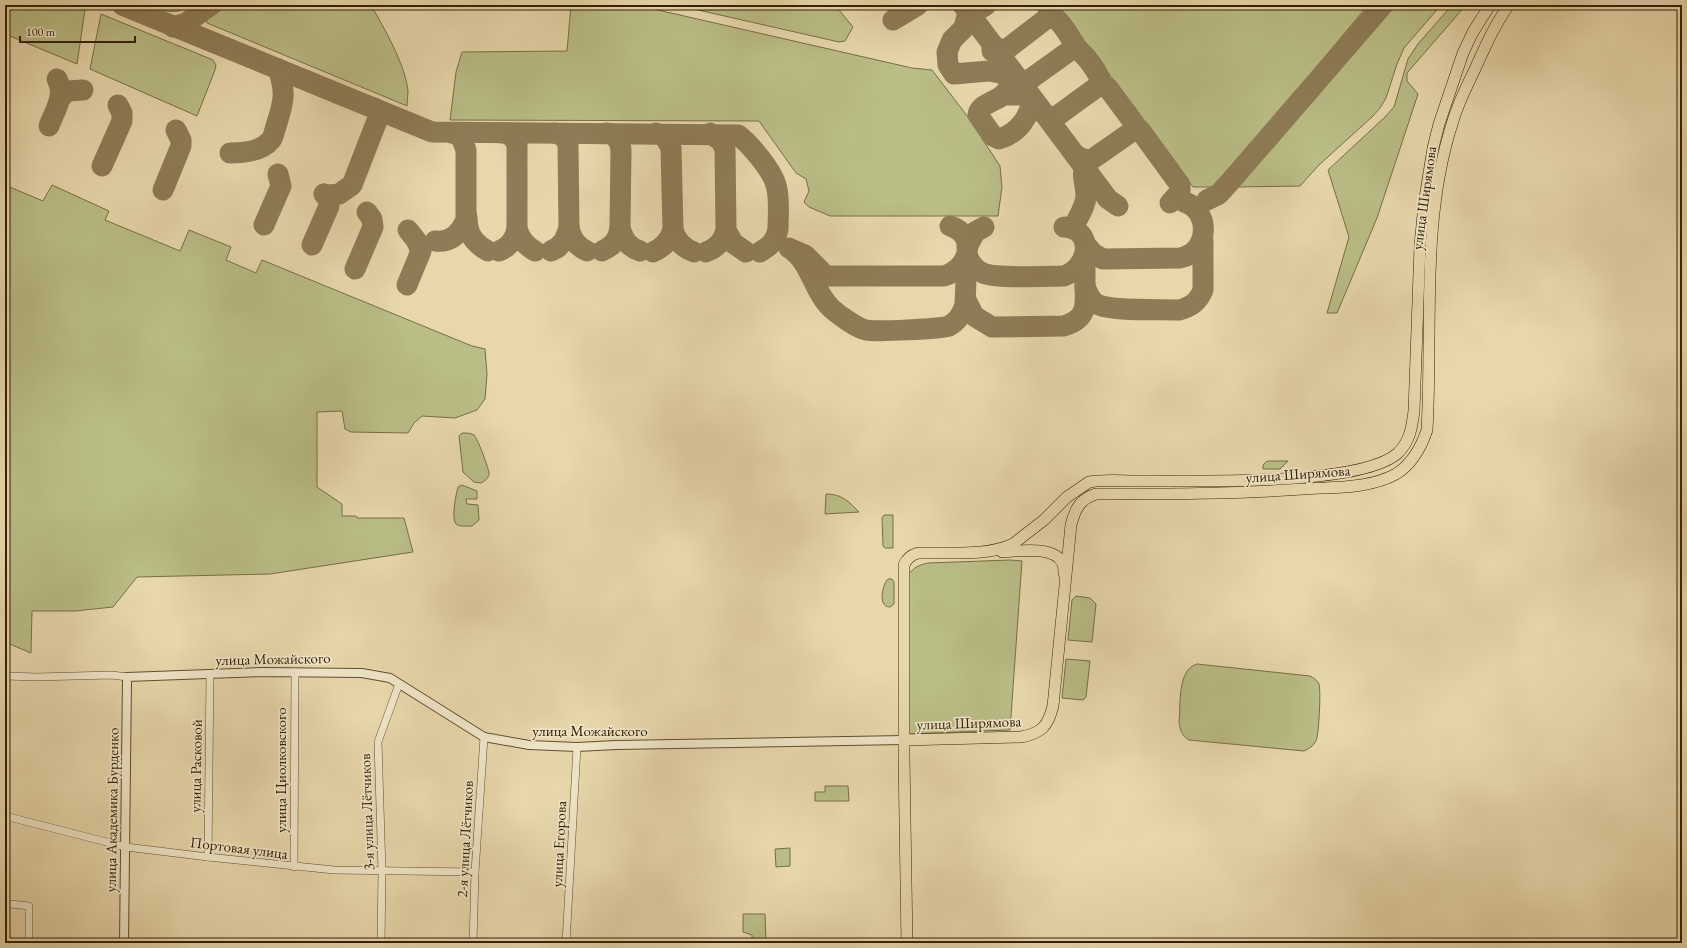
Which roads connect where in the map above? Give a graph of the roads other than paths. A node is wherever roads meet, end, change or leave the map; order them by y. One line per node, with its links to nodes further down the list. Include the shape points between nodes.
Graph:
1 (1490, 5): 3 (main road, улица Ширямова)
2 (1509, 5): 4 (main road, улица Ширямова)
3 (1477, 26): 4 (main road, via 1475,33 1479,38 1488,38); 5 (main road, улица Ширямова, via 1463,53)
4 (1493, 32): 6 (main road, улица Ширямова)
5 (1450, 88): 6 (main road, via 1460,70 1467,74); 7 (main road, улица Ширямова, via 1433,148 1424,204 1412,427 1398,452 1381,464 1366,468 1302,477 1089,482 1067,497 1044,520 1013,544 998,551)
6 (1466, 88): 8 (main road, улица Ширямова, via 1449,133 1437,195 1430,275 1427,430 1422,446 1407,466 1396,474 1369,483 1340,487 1248,493 1088,496 1078,505 1074,514)
7 (984, 552): 8 (main road, via 1036,550 1052,555 1063,564); 15 (main road, улица Ширямова, via 918,553 906,560)
8 (1065, 584): 15 (main road, улица Ширямова, via 1053,706 1046,725 1032,735 1021,737)
9 (295, 672): 10 (street, улица Можайского); 13 (street, улица Можайского, via 362,673 390,678); 20 (street, улица Циолковского)
10 (210, 674): 12 (street, улица Можайского); 19 (street, улица Расковой)
11 (6, 677): 12 (street)
12 (128, 677): 18 (street, улица Академика Бурденко)
13 (399, 684): 14 (street, улица Можайского); 21 (street, 3-я улица Лётчиков, via 378,742)
14 (484, 737): 16 (street, улица Можайского, via 529,745); 22 (street, 2-я улица Лётчиков)
15 (904, 740): 16 (street, улица Можайского); 29 (main road, улица Ширямова)
16 (577, 747): 28 (street, улица Егорова)
17 (5, 816): 18 (street, Портовая улица)
18 (126, 847): 19 (street, Портовая улица); 25 (street, улица Академика Бурденко)
19 (208, 857): 20 (street, Портовая улица)
20 (294, 867): 21 (street, Портовая улица)
21 (382, 871): 22 (street, Портовая улица); 26 (street, 3-я улица Лётчиков)
22 (475, 872): 27 (street, 2-я улица Лётчиков)
23 (5, 907): 24 (street, via 10,904 29,906)
24 (28, 943)
25 (124, 943)
26 (381, 943)
27 (473, 943)
28 (566, 943)
29 (908, 943)

